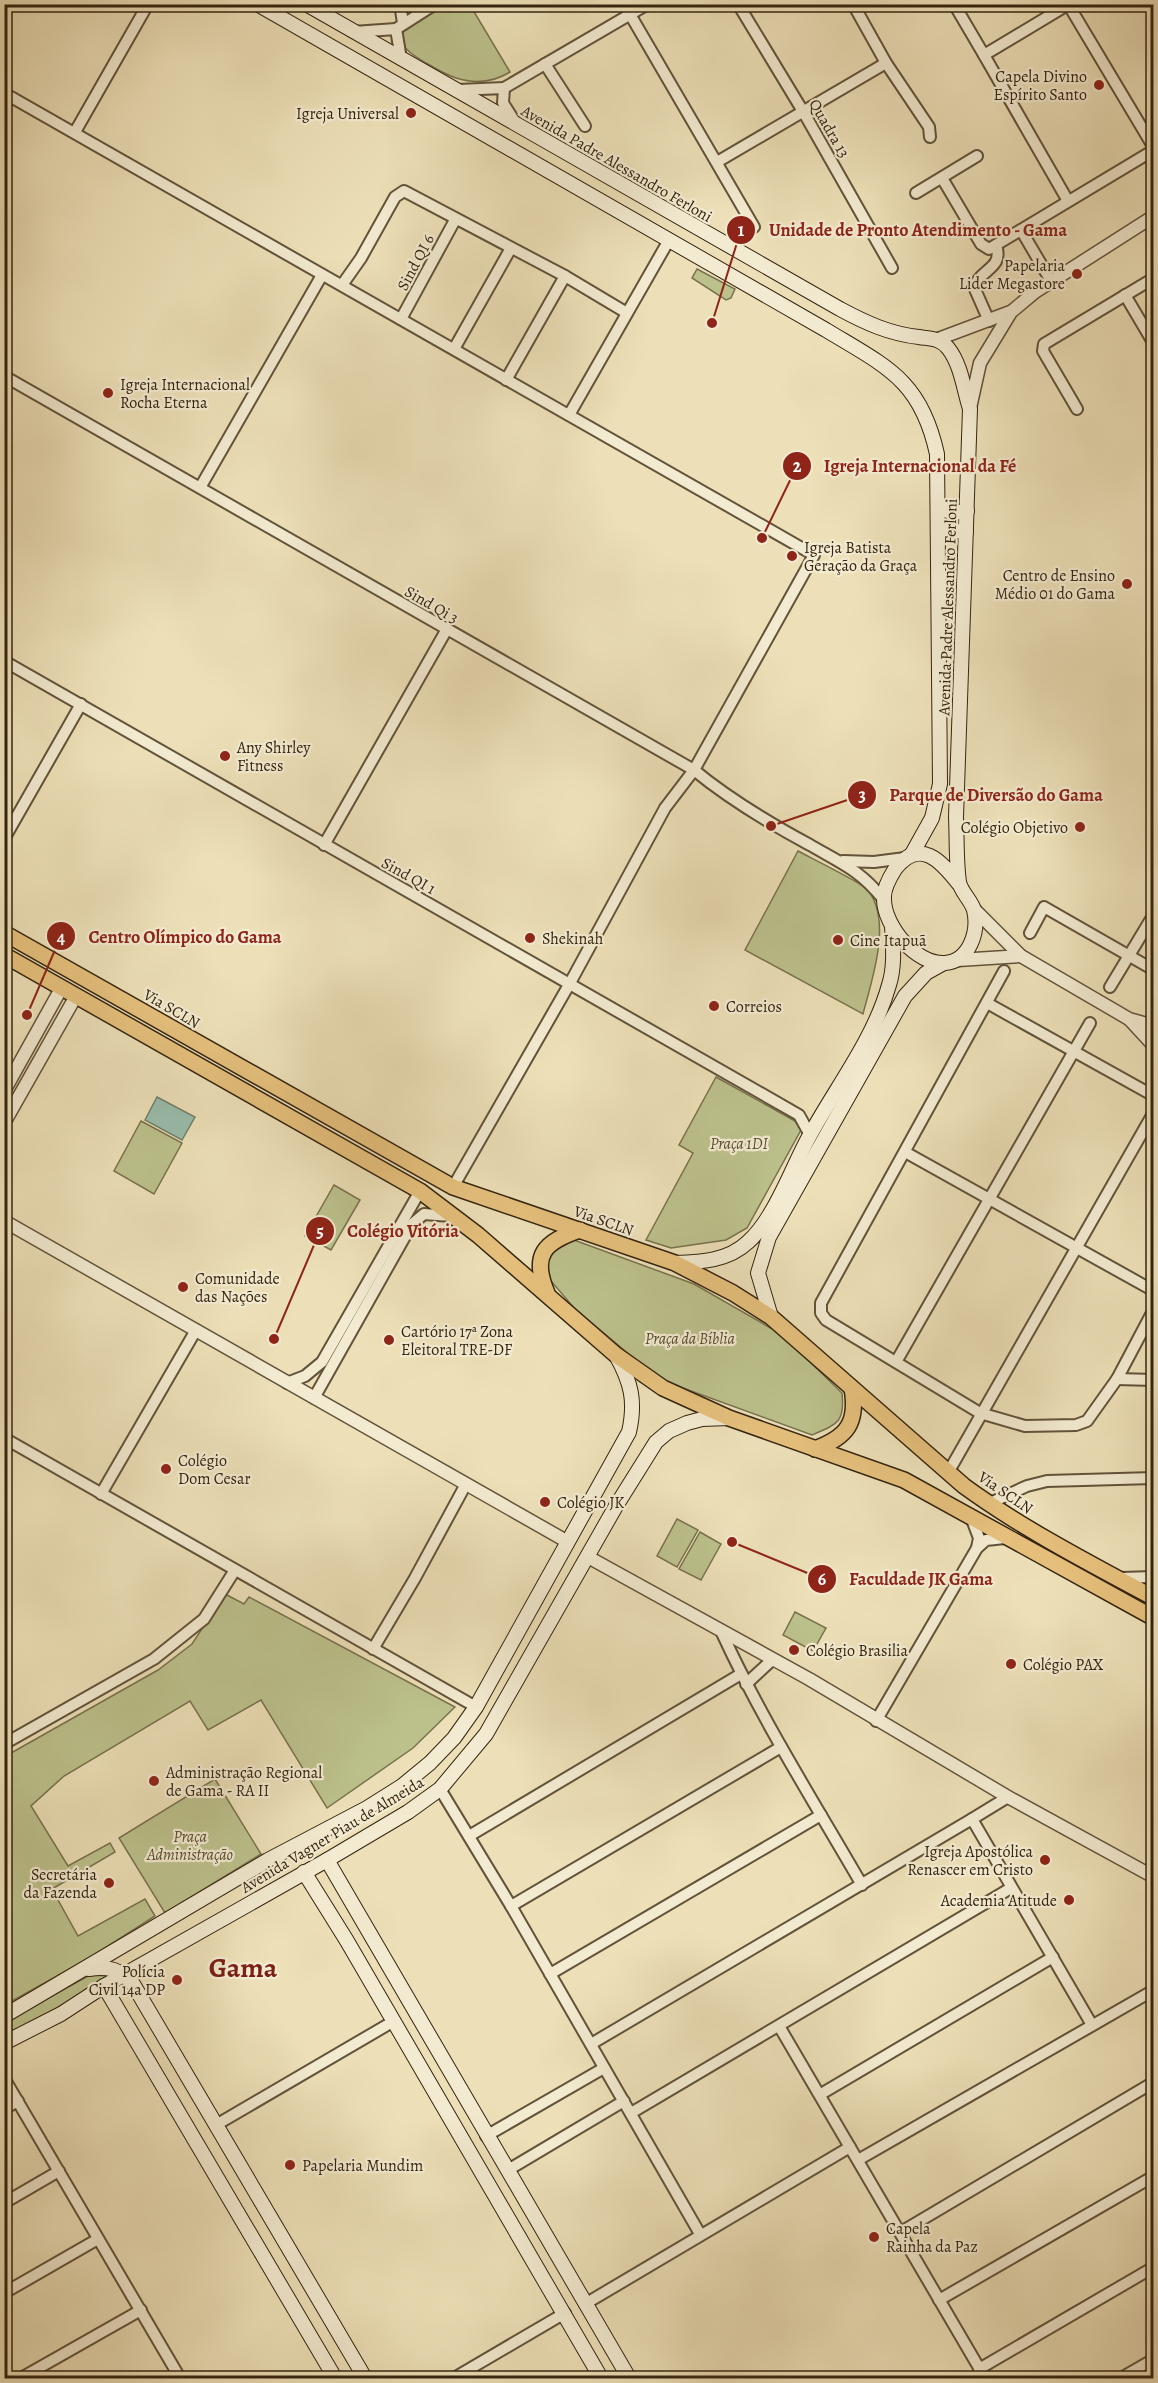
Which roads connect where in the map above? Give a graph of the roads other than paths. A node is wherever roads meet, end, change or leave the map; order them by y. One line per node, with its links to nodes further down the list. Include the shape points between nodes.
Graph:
1 (148, 4): 25 (street)
2 (257, 4): 37 (main road, Avenida Padre Alessandro Ferloni)
3 (306, 4): 14 (main road, Avenida Padre Alessandro Ferloni)
4 (400, 4): 13 (street)
5 (435, 4): 13 (street)
6 (624, 4): 12 (street)
7 (648, 4): 12 (street)
8 (738, 4): 22 (street, Quadra 13)
9 (853, 4): 17 (street)
10 (954, 4): 15 (street)
11 (1068, 5): 15 (street); 27 (street)
12 (630, 15): 18 (street); 29 (street)
13 (399, 26): 14 (street); 16 (street)
14 (353, 32): 16 (main road, Avenida Padre Alessandro Ferloni)
15 (984, 55): 32 (street)
16 (401, 59): 20 (main road, Avenida Padre Alessandro Ferloni)
17 (886, 63): 22 (street); 26 (street, via 929,127)
18 (545, 64): 19 (street); 24 (street)
19 (504, 88): 20 (street); 23 (street, via 503,103)
20 (453, 89): 23 (main road, Avenida Padre Alessandro Ferloni)
21 (4, 93): 25 (street)
22 (804, 113): 29 (street); 40 (street, Quadra 13)
23 (517, 124): 47 (main road, Avenida Padre Alessandro Ferloni)
24 (585, 126)
25 (75, 132): 41 (street)
26 (930, 137)
27 (1154, 149): 32 (street)
28 (977, 156): 30 (street)
29 (717, 162): 35 (street)
30 (942, 178): 31 (street); 38 (street, via 981,244 990,249)
31 (916, 194)
32 (1068, 201): 36 (street)
33 (1154, 216): 44 (street)
34 (455, 220): 39 (street); 45 (street, via 404,191 399,192); 51 (street, Sind QI 6)
35 (754, 227)
36 (1021, 230): 38 (street); 44 (street)
37 (669, 240): 50 (street); 52 (main road, Avenida Padre Alessandro Ferloni)
38 (996, 245): 53 (street, via 997,261 974,287)
39 (511, 248): 42 (street); 57 (street)
40 (892, 268)
41 (322, 275): 45 (street); 63 (street)
42 (565, 276): 50 (street); 59 (street)
43 (1154, 278): 46 (street)
44 (1051, 281): 49 (street)
45 (342, 285): 51 (street)
46 (1125, 294): 56 (street); 61 (street, via 1044,344 1043,351)
47 (823, 299): 48 (main road, Avenida Padre Alessandro Ferloni); 52 (main road, via 820,312)
48 (840, 309): 54 (main road, via 831,314); 55 (main road, Avenida Padre Alessandro Ferloni, via 878,328)
49 (1011, 312): 53 (street); 60 (street, via 980,363)
50 (627, 313): 62 (street)
51 (402, 319): 57 (street)
52 (812, 321): 54 (main road, Avenida Padre Alessandro Ferloni)
53 (989, 321): 55 (street)
54 (826, 330): 64 (main road, Avenida Padre Alessandro Ferloni, via 893,370 918,399 932,429 937,454)
55 (938, 339): 60 (main road, Avenida Padre Alessandro Ferloni, via 953,356)
56 (1154, 344)
57 (454, 349): 59 (street)
58 (4, 376): 63 (street, Sind Qi 3)
59 (506, 380): 62 (street)
60 (970, 409): 65 (main road, Avenida Padre Alessandro Ferloni)
61 (1077, 409)
62 (569, 415): 71 (street, via 814,555)
63 (201, 486): 68 (street, Sind Qi 3)
64 (938, 507): 65 (main road, via 953,513); 67 (main road, Avenida Padre Alessandro Ferloni)
65 (967, 511): 66 (main road, Avenida Padre Alessandro Ferloni)
66 (966, 532): 67 (main road, via 947,530); 76 (main road, Avenida Padre Alessandro Ferloni, via 956,818)
67 (938, 535): 74 (main road, Avenida Padre Alessandro Ferloni, via 940,786 932,818)
68 (447, 630): 71 (street, Sind Qi 3); 73 (street)
69 (4, 661): 70 (street, Sind QI 1)
70 (81, 704): 72 (street); 73 (street, Sind QI 1)
71 (694, 770): 75 (street, Sind Qi 3, via 810,846); 89 (street, via 665,808)
72 (4, 839)
73 (324, 845): 89 (street, Sind QI 1)
74 (908, 856): 75 (street); 76 (main road, via 923,854 940,861); 77 (main road, via 887,883)
75 (849, 863): 77 (street)
76 (959, 884): 78 (main road)
77 (883, 899): 80 (main road)
78 (974, 909): 84 (street); 86 (main road, via 975,932 969,947)
79 (1154, 914): 85 (street)
80 (892, 926): 86 (main road, via 906,946 923,959); 107 (main road, via 890,984 875,1022)
81 (4, 933): 92 (main road, Via SCLN)
82 (1030, 933): 85 (street, via 1044,907)
83 (4, 955): 90 (main road)
84 (1021, 956): 86 (street); 98 (street)
85 (1129, 957): 87 (street); 91 (street)
86 (951, 961): 123 (main road, via 926,973 905,996 769,1237 758,1273)
87 (1154, 970)
88 (1004, 971): 95 (street)
89 (570, 983): 108 (street, Sind QI 1); 112 (street)
90 (62, 987): 93 (main road); 103 (street)
91 (1110, 987)
92 (106, 991): 94 (main road, Via SCLN); 96 (main road, via 106,1000)
93 (76, 996): 96 (main road); 104 (street)
94 (127, 1003): 97 (main road, via 119,1009); 112 (main road, Via SCLN)
95 (987, 1003): 102 (street); 111 (street)
96 (98, 1008): 97 (main road)
97 (117, 1019): 113 (main road)
98 (1129, 1019): 100 (street); 101 (street)
99 (1090, 1023): 102 (street)
100 (1154, 1026)
101 (1154, 1046)
102 (1073, 1052): 105 (street); 114 (street)
103 (5, 1089): 104 (street, via 16,1089)
104 (20, 1096): 109 (street)
105 (1154, 1096)
106 (1154, 1112): 118 (street)
107 (821, 1115): 108 (street); 110 (main road)
108 (799, 1116): 110 (street)
109 (4, 1123)
110 (810, 1135): 119 (main road, via 764,1223 748,1242 720,1258)
111 (905, 1152): 114 (street); 126 (street, via 820,1308 826,1320)
112 (453, 1187): 117 (main road, Via SCLN)
113 (420, 1191): 115 (main road); 129 (street, via 322,1362 305,1376)
114 (990, 1198): 118 (street); 126 (street)
115 (452, 1216): 121 (main road); 131 (street, via 424,1214 412,1224)
116 (4, 1221): 124 (street)
117 (580, 1230): 119 (main road, Via SCLN); 121 (main road, via 556,1238 543,1253 541,1280)
118 (1075, 1248): 120 (street); 132 (street)
119 (675, 1263): 123 (main road, Via SCLN)
120 (1154, 1291)
121 (547, 1294): 125 (main road)
122 (1154, 1309): 127 (street)
123 (771, 1317): 130 (main road, Via SCLN)
124 (196, 1330): 129 (street); 139 (street)
125 (616, 1355): 133 (main road, via 663,1388); 140 (main road, Avenida Vagner Piau de Almeida, via 631,1385 633,1413 620,1453)
126 (896, 1362): 132 (street)
127 (1117, 1379): 128 (street); 132 (street, via 1087,1421 1076,1425 1025,1426)
128 (1154, 1380)
129 (287, 1383): 131 (street)
130 (852, 1388): 135 (main road, via 854,1416 846,1432); 136 (main road, Via SCLN)
131 (314, 1398): 138 (street)
132 (980, 1413): 136 (street)
133 (729, 1418): 135 (main road); 142 (main road, Avenida Vagner Piau de Almeida, via 702,1419 669,1431 656,1442)
134 (4, 1438): 139 (street)
135 (815, 1449): 143 (main road, via 904,1479)
136 (949, 1471): 141 (main road, Via SCLN)
137 (1154, 1478): 141 (street, via 1047,1481)
138 (466, 1484): 145 (street); 156 (street)
139 (101, 1494): 148 (street)
140 (594, 1496): 142 (main road, via 604,1495); 145 (main road, Avenida Vagner Piau de Almeida)
141 (988, 1504): 150 (main road, Via SCLN)
142 (616, 1506): 147 (main road, Avenida Vagner Piau de Almeida)
143 (970, 1515): 144 (main road); 146 (street, via 979,1538)
144 (1011, 1539): 146 (street, via 993,1538); 154 (main road)
145 (568, 1542): 151 (main road, Avenida Vagner Piau de Almeida)
146 (977, 1548): 160 (street)
147 (588, 1557): 152 (main road, Avenida Vagner Piau de Almeida); 155 (street)
148 (235, 1570): 156 (street); 161 (street, via 204,1619 154,1659)
149 (1154, 1577): 150 (street)
150 (1118, 1578): 153 (main road, Via SCLN)
151 (547, 1581): 152 (main road, via 542,1594 545,1598 556,1600); 159 (main road, Avenida Vagner Piau de Almeida)
152 (565, 1594): 163 (main road, Avenida Vagner Piau de Almeida, via 486,1734)
153 (1154, 1598)
154 (1154, 1618)
155 (722, 1633): 157 (street); 158 (street)
156 (373, 1649): 159 (street)
157 (772, 1660): 158 (street); 160 (street)
158 (743, 1679): 162 (street); 170 (street)
159 (476, 1707): 165 (main road, Avenida Vagner Piau de Almeida, via 430,1763)
160 (876, 1721): 164 (street)
161 (4, 1744)
162 (781, 1747): 166 (street); 177 (street)
163 (440, 1788): 169 (main road, Avenida Vagner Piau de Almeida); 170 (street)
164 (1008, 1797): 167 (street); 174 (street)
165 (367, 1808): 168 (main road, Avenida Vagner Piau de Almeida); 169 (main road, via 364,1822 369,1829)
166 (821, 1815): 175 (street); 183 (street)
167 (972, 1818): 175 (street); 176 (street)
168 (341, 1821): 171 (main road, via 350,1823 354,1830); 181 (main road, Avenida Vagner Piau de Almeida)
169 (377, 1829): 171 (main road, Avenida Vagner Piau de Almeida)
170 (469, 1836): 177 (street)
171 (348, 1846): 172 (main road, Avenida Vagner Piau de Almeida)
172 (327, 1860): 173 (main road, Avenida Vagner Piau de Almeida); 178 (main road)
173 (304, 1872): 179 (main road); 182 (main road, Avenida Vagner Piau de Almeida)
174 (1154, 1877)
175 (862, 1885): 191 (street)
176 (1011, 1888): 180 (street); 189 (street)
177 (511, 1906): 183 (street)
178 (365, 1930): 179 (main road, via 354,1931); 200 (main road)
179 (347, 1941): 187 (main road)
180 (1053, 1957): 188 (street); 195 (street)
181 (86, 1969): 182 (main road, via 103,1967); 186 (main road, Avenida Vagner Piau de Almeida)
182 (124, 1974): 184 (main road, Avenida Vagner Piau de Almeida); 201 (main road, via 151,2012)
183 (550, 1974): 191 (street)
184 (104, 1986): 190 (main road, Avenida Vagner Piau de Almeida, via 61,2014); 215 (main road)
185 (1154, 1990): 188 (street)
186 (4, 2016)
187 (394, 2022): 201 (street); 202 (main road)
188 (1092, 2025): 206 (street)
189 (779, 2026): 195 (street); 199 (street)
190 (4, 2043)
191 (591, 2044): 192 (street)
192 (604, 2067): 197 (street); 203 (street)
193 (4, 2078): 196 (street)
194 (1154, 2082): 211 (street)
195 (821, 2094): 204 (street)
196 (18, 2101): 198 (street); 208 (street)
197 (624, 2101): 199 (street); 207 (street)
198 (4, 2109)
199 (631, 2113): 212 (street)
200 (476, 2120): 202 (main road, via 468,2129); 203 (main road)
201 (216, 2125): 213 (main road)
202 (458, 2132): 205 (main road)
203 (486, 2136): 205 (main road, via 472,2145); 207 (main road)
204 (850, 2147): 206 (street); 212 (street)
205 (470, 2151): 223 (main road)
206 (858, 2160): 211 (street)
207 (508, 2170): 221 (main road)
208 (59, 2171): 210 (street); 214 (street)
209 (1154, 2176): 220 (street)
210 (4, 2203)
211 (901, 2232): 220 (street)
212 (700, 2234): 221 (street)
213 (281, 2236): 215 (main road); 216 (main road)
214 (98, 2239): 219 (street); 222 (street)
215 (259, 2249): 217 (main road)
216 (289, 2250): 217 (main road); 229 (main road)
217 (267, 2263): 228 (main road)
218 (1154, 2268): 225 (street)
219 (4, 2294)
220 (939, 2300): 225 (street)
221 (585, 2304): 232 (main road)
222 (141, 2310): 226 (street); 227 (street)
223 (565, 2313): 230 (street); 231 (main road)
224 (1154, 2360): 233 (street)
225 (982, 2374)
226 (178, 2378)
227 (21, 2379)
228 (335, 2379)
229 (364, 2379)
230 (454, 2379)
231 (601, 2379)
232 (628, 2379)
233 (1121, 2379)

